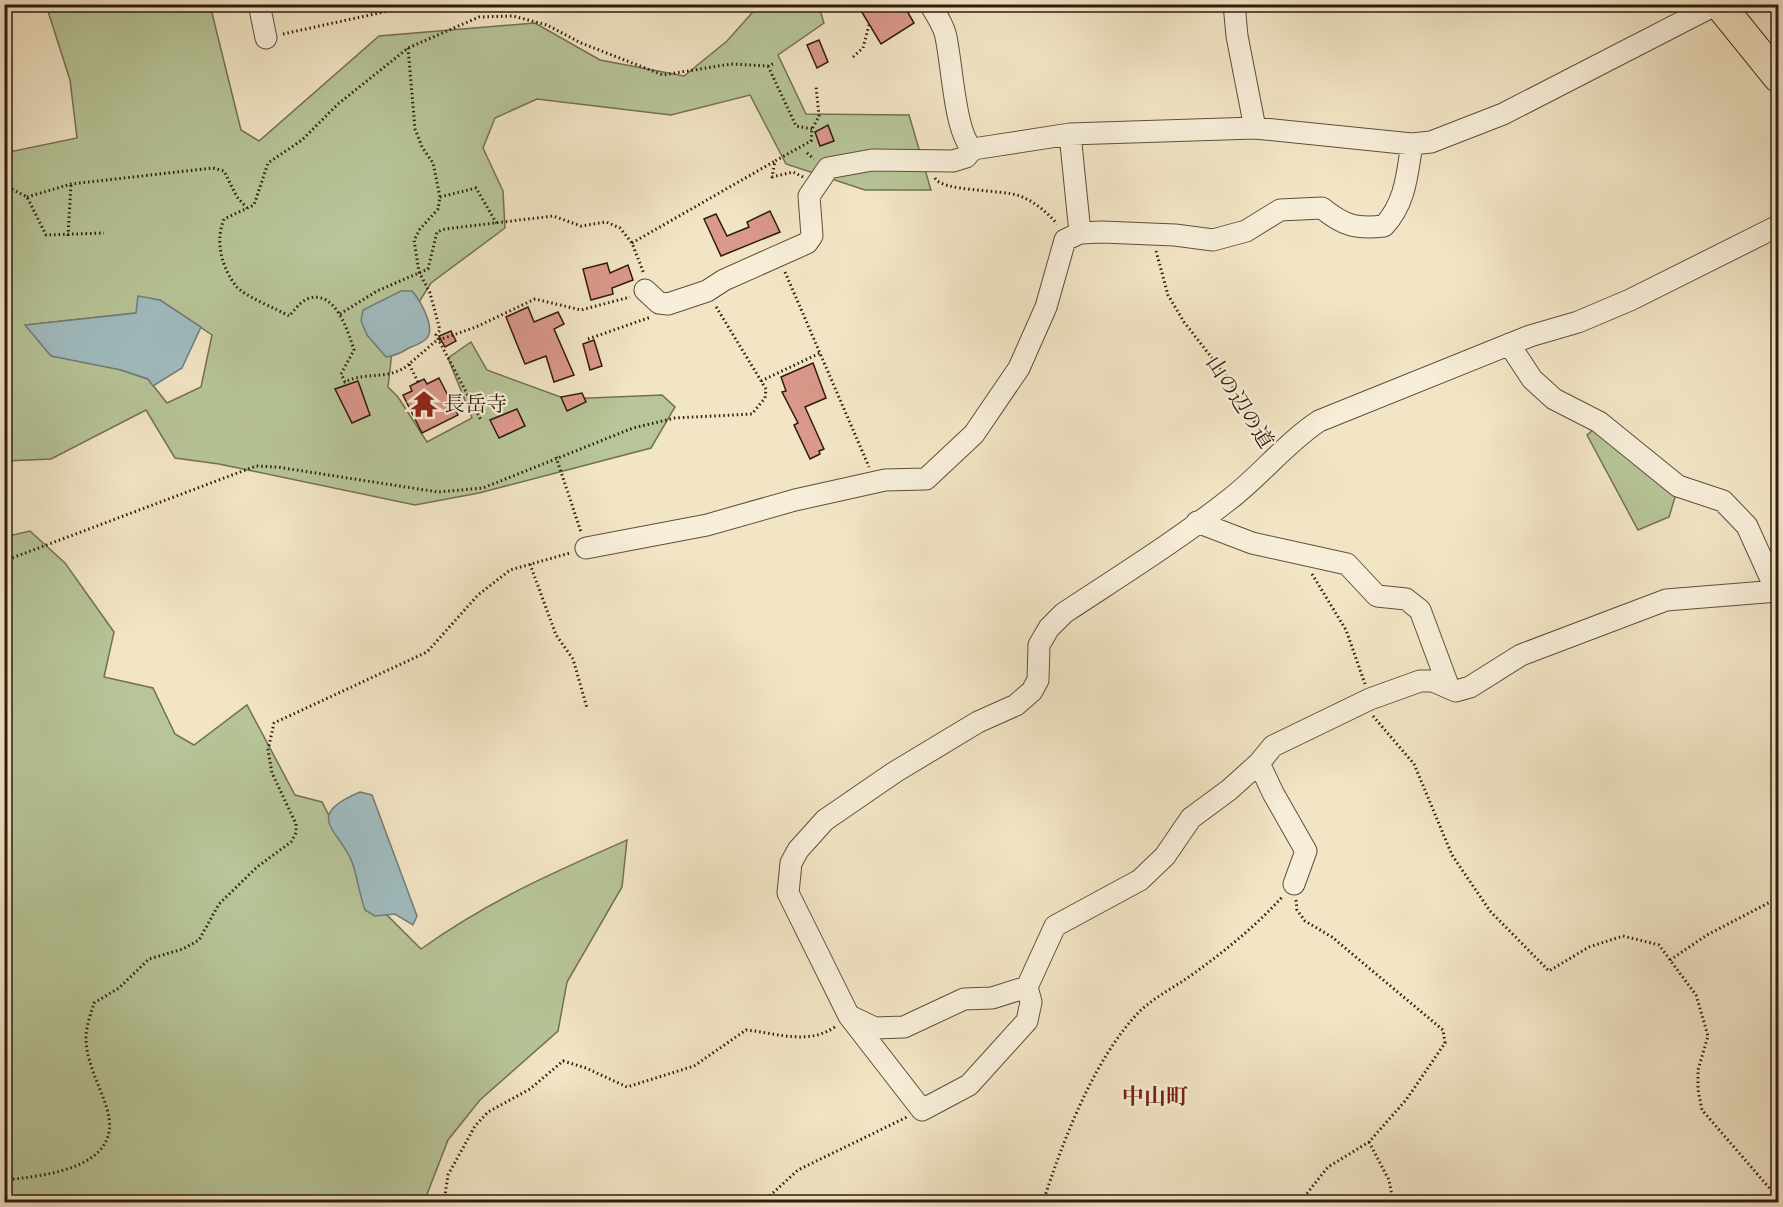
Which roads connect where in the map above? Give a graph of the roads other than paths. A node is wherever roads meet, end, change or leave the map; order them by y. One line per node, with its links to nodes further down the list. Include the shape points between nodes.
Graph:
1 (259, 4): 5 (street)
2 (930, 4): 10 (street, via 945,30 960,119 966,144)
3 (1234, 4): 7 (street)
4 (1723, 10): 6 (highway); 9 (street, via 1503,114 1431,142)
5 (266, 38)
6 (1779, 76)
7 (1255, 128): 8 (street); 9 (street)
8 (1070, 134): 10 (street); 12 (street)
9 (1412, 144): 12 (street, via 1404,195 1384,226 1342,224 1322,208 1280,210 1246,231 1213,240 1149,233)
10 (973, 149): 13 (street, via 966,157 953,161 852,161 828,168 809,196 812,236 807,243 706,291 668,304 659,303)
11 (1779, 226): 14 (street, via 1630,300)
12 (1080, 233): 16 (street, via 1065,240 1046,307 1019,368 974,434 926,479 875,482 707,525)
13 (645, 290)
14 (1509, 344): 15 (street, 山の辺の道, via 1319,421 1298,435 1229,500); 17 (street, via 1532,378 1554,399 1599,422 1678,486 1723,501 1747,526)
15 (1197, 522): 18 (street, via 1252,543 1347,564 1377,596 1406,599 1420,610); 22 (street, 山の辺の道, via 1064,613 1049,628 1039,645 1038,680 1016,705 978,722 895,772 825,820 798,850 791,863 789,893)
16 (586, 548)
17 (1779, 590): 18 (street, via 1666,600 1521,655 1470,687 1456,691)
18 (1449, 688): 19 (street, via 1433,681 1420,681 1370,699 1273,746)
19 (1259, 763): 20 (street, via 1306,851); 21 (street, via 1191,818 1166,856 1140,880 1062,919 1055,926)
20 (1294, 884)
21 (1028, 987): 22 (street, via 992,998 964,999 903,1027 875,1028); 22 (street, 山の辺の道, via 1031,1002 1027,1021 1012,1039 969,1085 922,1110)
22 (849, 1016)

